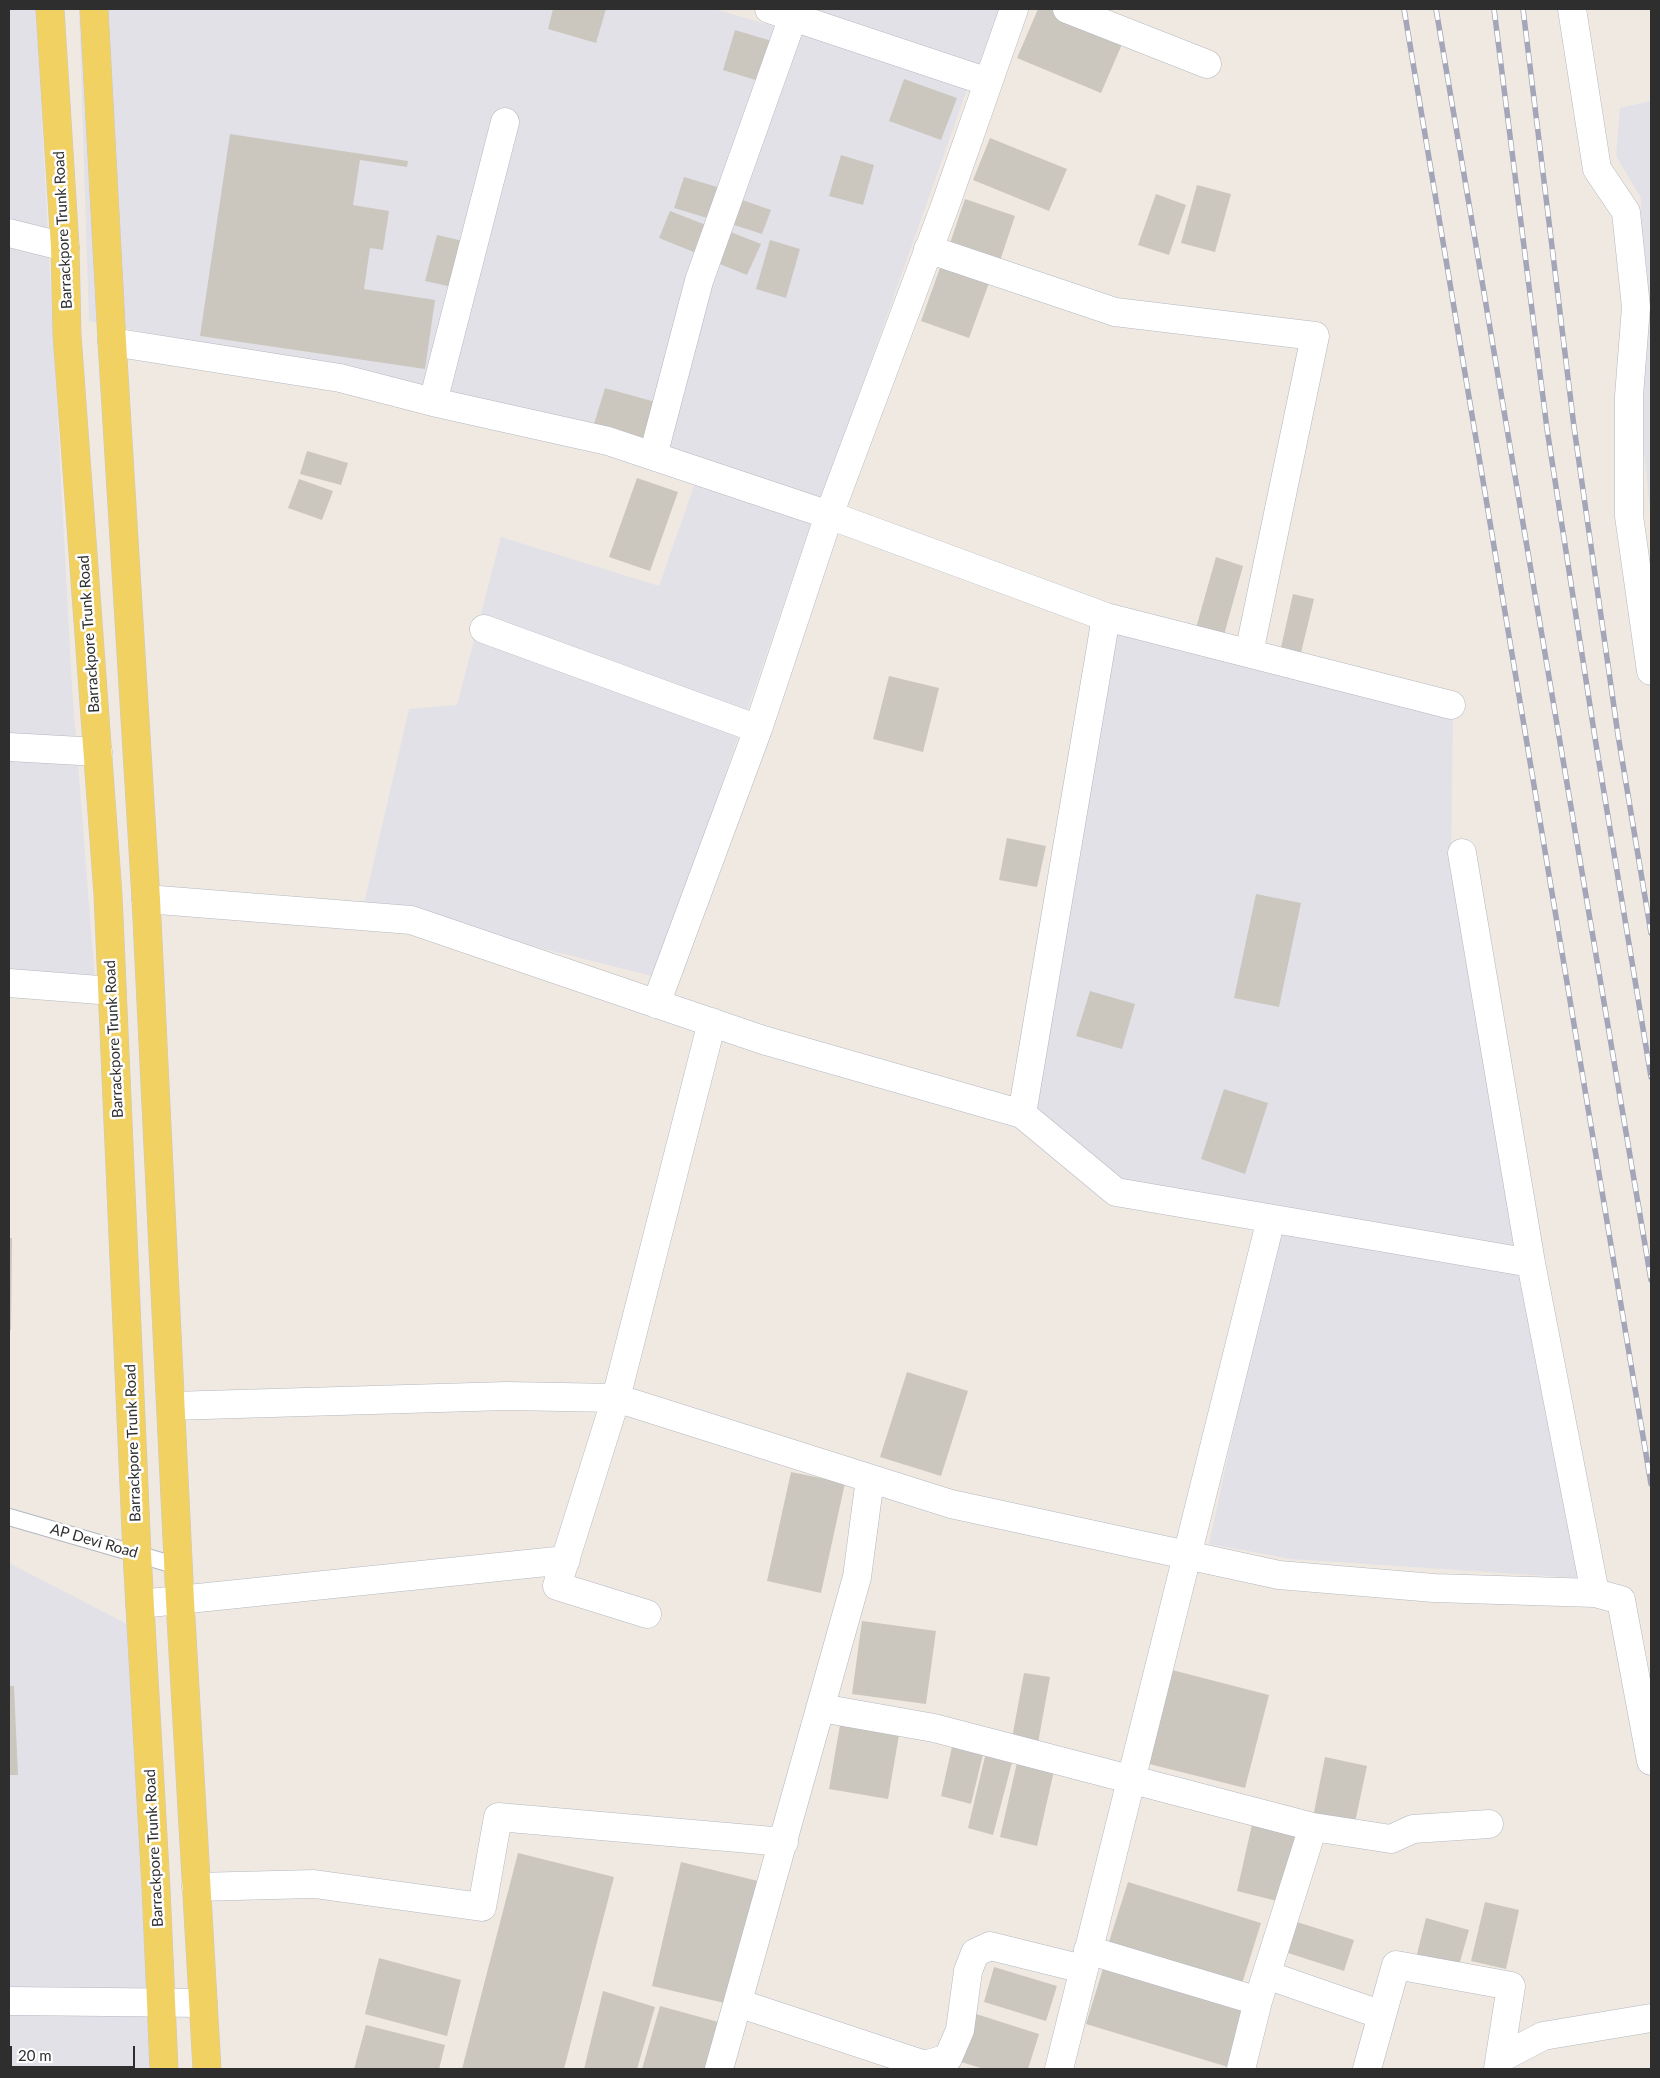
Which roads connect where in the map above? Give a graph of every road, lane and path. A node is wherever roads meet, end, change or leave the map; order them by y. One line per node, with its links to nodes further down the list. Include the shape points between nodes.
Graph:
1 (50, 9): 11 (main road, Barrackpore Trunk Road)
2 (94, 9): 13 (main road)
3 (1014, 9): 8 (street)
4 (1067, 9): 7 (street)
5 (1572, 9): 14 (street, via 1598,169 1626,212 1636,307)
6 (781, 13): 8 (street); 16 (street, via 699,281)
7 (1207, 64)
8 (988, 82): 12 (street)
9 (505, 122): 15 (street)
10 (9, 233): 11 (street)
11 (65, 247): 25 (main road, Barrackpore Trunk Road, via 68,335)
12 (928, 249): 17 (street); 20 (street, via 1115,312 1314,336)
13 (112, 342): 15 (street, via 340,378); 27 (main road)
14 (1640, 396): 21 (street, via 1630,516)
15 (433, 402): 16 (street, via 608,441)
16 (653, 456): 17 (street)
17 (829, 515): 18 (street); 23 (street)
18 (1106, 617): 20 (street); 32 (street)
19 (484, 629): 23 (street)
20 (1249, 653): 22 (street)
21 (1651, 671)
22 (1451, 705)
23 (758, 729): 30 (street)
24 (9, 747): 25 (street)
25 (98, 752): 29 (main road, Barrackpore Trunk Road)
26 (1462, 853): 34 (street)
27 (146, 899): 30 (street, via 411,920); 36 (main road)
28 (9, 983): 29 (street)
29 (112, 991): 39 (main road, Barrackpore Trunk Road)
30 (656, 1004): 31 (street)
31 (712, 1022): 32 (street, via 763,1040); 35 (street)
32 (1022, 1114): 33 (street, via 1116,1192)
33 (1271, 1219): 34 (street); 40 (street)
34 (1531, 1263): 43 (street)
35 (616, 1398): 36 (street, via 507,1396); 37 (street); 41 (street)
36 (170, 1406): 42 (main road)
37 (870, 1479): 40 (street, via 951,1504); 47 (street, via 857,1577)
38 (9, 1517): 39 (lane, AP Devi Road)
39 (137, 1554): 42 (lane, AP Devi Road); 45 (main road, Barrackpore Trunk Road)
40 (1187, 1555): 43 (street, via 1279,1574 1434,1588); 49 (street)
41 (566, 1560): 44 (street); 46 (street, via 556,1586)
42 (178, 1566): 44 (main road)
43 (1595, 1593): 48 (street, via 1621,1600)
44 (180, 1601): 45 (street); 53 (main road)
45 (140, 1604): 58 (main road, Barrackpore Trunk Road)
46 (647, 1614)
47 (821, 1708): 49 (street, via 934,1728); 52 (street)
48 (1651, 1761)
49 (1130, 1779): 51 (street); 54 (street)
50 (1489, 1824): 51 (street, via 1413,1829 1391,1839)
51 (1313, 1827): 55 (street)
52 (784, 1842): 53 (street, via 498,1817 482,1907 314,1884); 60 (street)
53 (196, 1887): 59 (main road)
54 (1086, 1959): 57 (street); 60 (street, via 990,1946 975,1953 968,1971 960,2030 948,2058 925,2064); 67 (street)
55 (1266, 1975): 57 (street); 61 (street)
56 (9, 2001): 58 (street)
57 (1258, 2001): 68 (street)
58 (162, 2003): 59 (street); 64 (main road, Barrackpore Trunk Road)
59 (202, 2003): 65 (main road)
60 (738, 2003): 66 (street)
61 (1382, 2015): 63 (street, via 1396,1965 1511,1986); 69 (street)
62 (1651, 2018): 63 (street, via 1543,2036)
63 (1499, 2063)
64 (164, 2069)
65 (207, 2069)
66 (719, 2069)
67 (1059, 2069)
68 (1241, 2069)
69 (1367, 2069)

